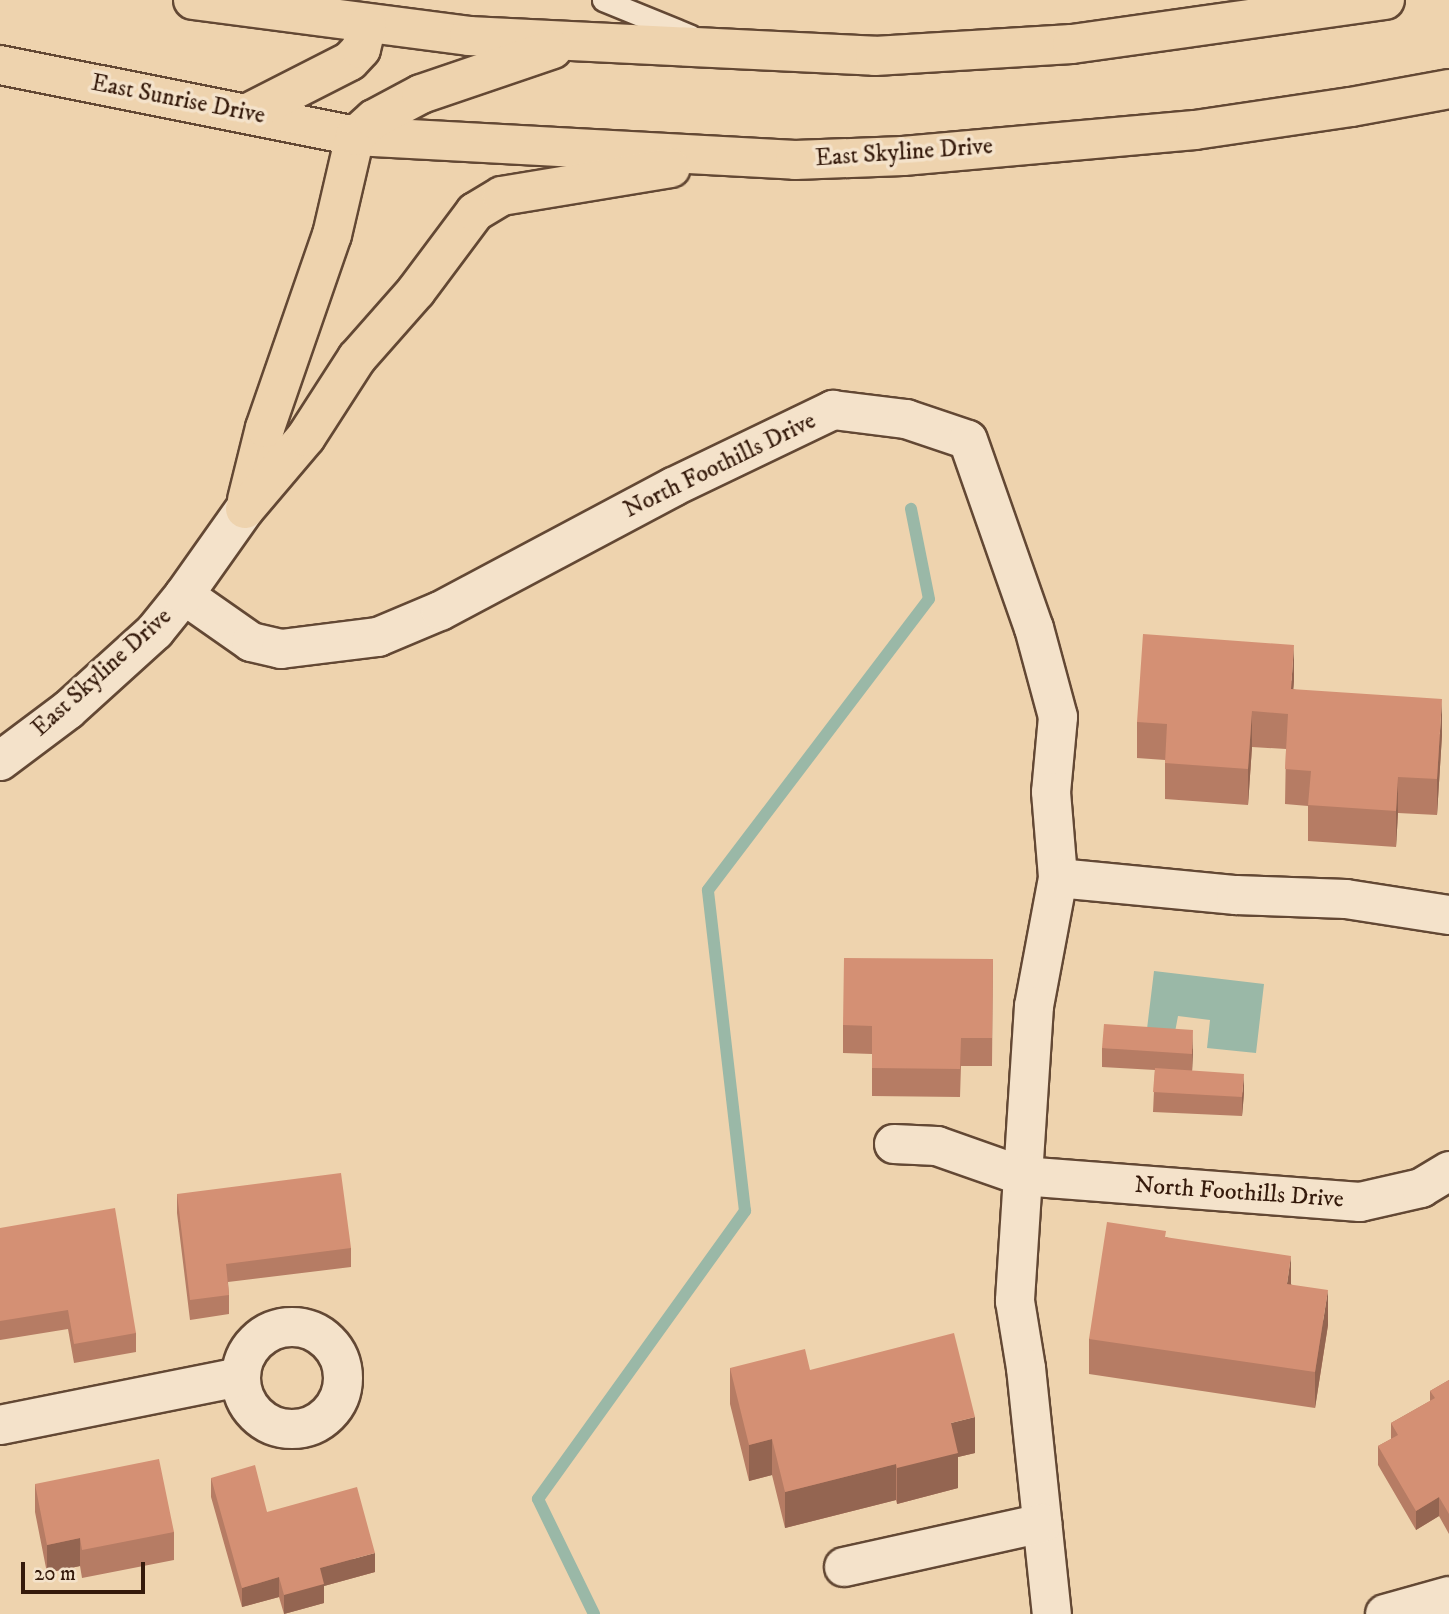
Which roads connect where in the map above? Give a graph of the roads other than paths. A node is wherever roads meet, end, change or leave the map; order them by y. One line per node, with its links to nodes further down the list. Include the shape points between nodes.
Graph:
1 (193, 0): 4 (main road)
2 (603, 0): 6 (lane)
3 (1385, 0): 6 (main road, via 1072,44 875,56)
4 (370, 12): 5 (main road, via 468,36); 9 (main road, via 361,49 350,61)
5 (575, 42): 6 (main road); 10 (main road, via 421,94)
6 (725, 50)
7 (0, 65): 9 (main road, East Sunrise Drive)
8 (1449, 89): 11 (main road, East Skyline Drive, via 1195,130 903,156 795,160)
9 (248, 113): 10 (main road, East Sunrise Drive)
10 (355, 136): 11 (main road, East Skyline Drive); 12 (main road, via 332,235 265,428)
11 (746, 156): 12 (main road, via 502,196 475,212 416,291 356,358 306,437)
12 (245, 509): 13 (street, East Skyline Drive)
13 (184, 595): 14 (street, East Skyline Drive, via 155,631 78,701); 15 (street, North Foothills Drive, via 251,642 281,649 378,637 440,611 833,410 906,419 968,440 1010,556 1058,717 1051,792)
14 (0, 761)
15 (1058, 878): 16 (street, via 1236,895 1346,899); 19 (street, North Foothills Drive, via 1034,1006)
16 (1449, 915)
17 (894, 1144): 19 (street, North Foothills Drive, via 937,1146)
18 (1449, 1171): 19 (street, North Foothills Drive, via 1421,1188 1360,1202)
19 (1022, 1176): 22 (street, North Foothills Drive, via 1015,1301)
20 (240, 1377): 21 (street)
21 (0, 1425)
22 (1042, 1523): 23 (street); 25 (street, North Foothills Drive)
23 (844, 1566)
24 (1449, 1596): 26 (street)
25 (1052, 1614)
26 (1385, 1614)

